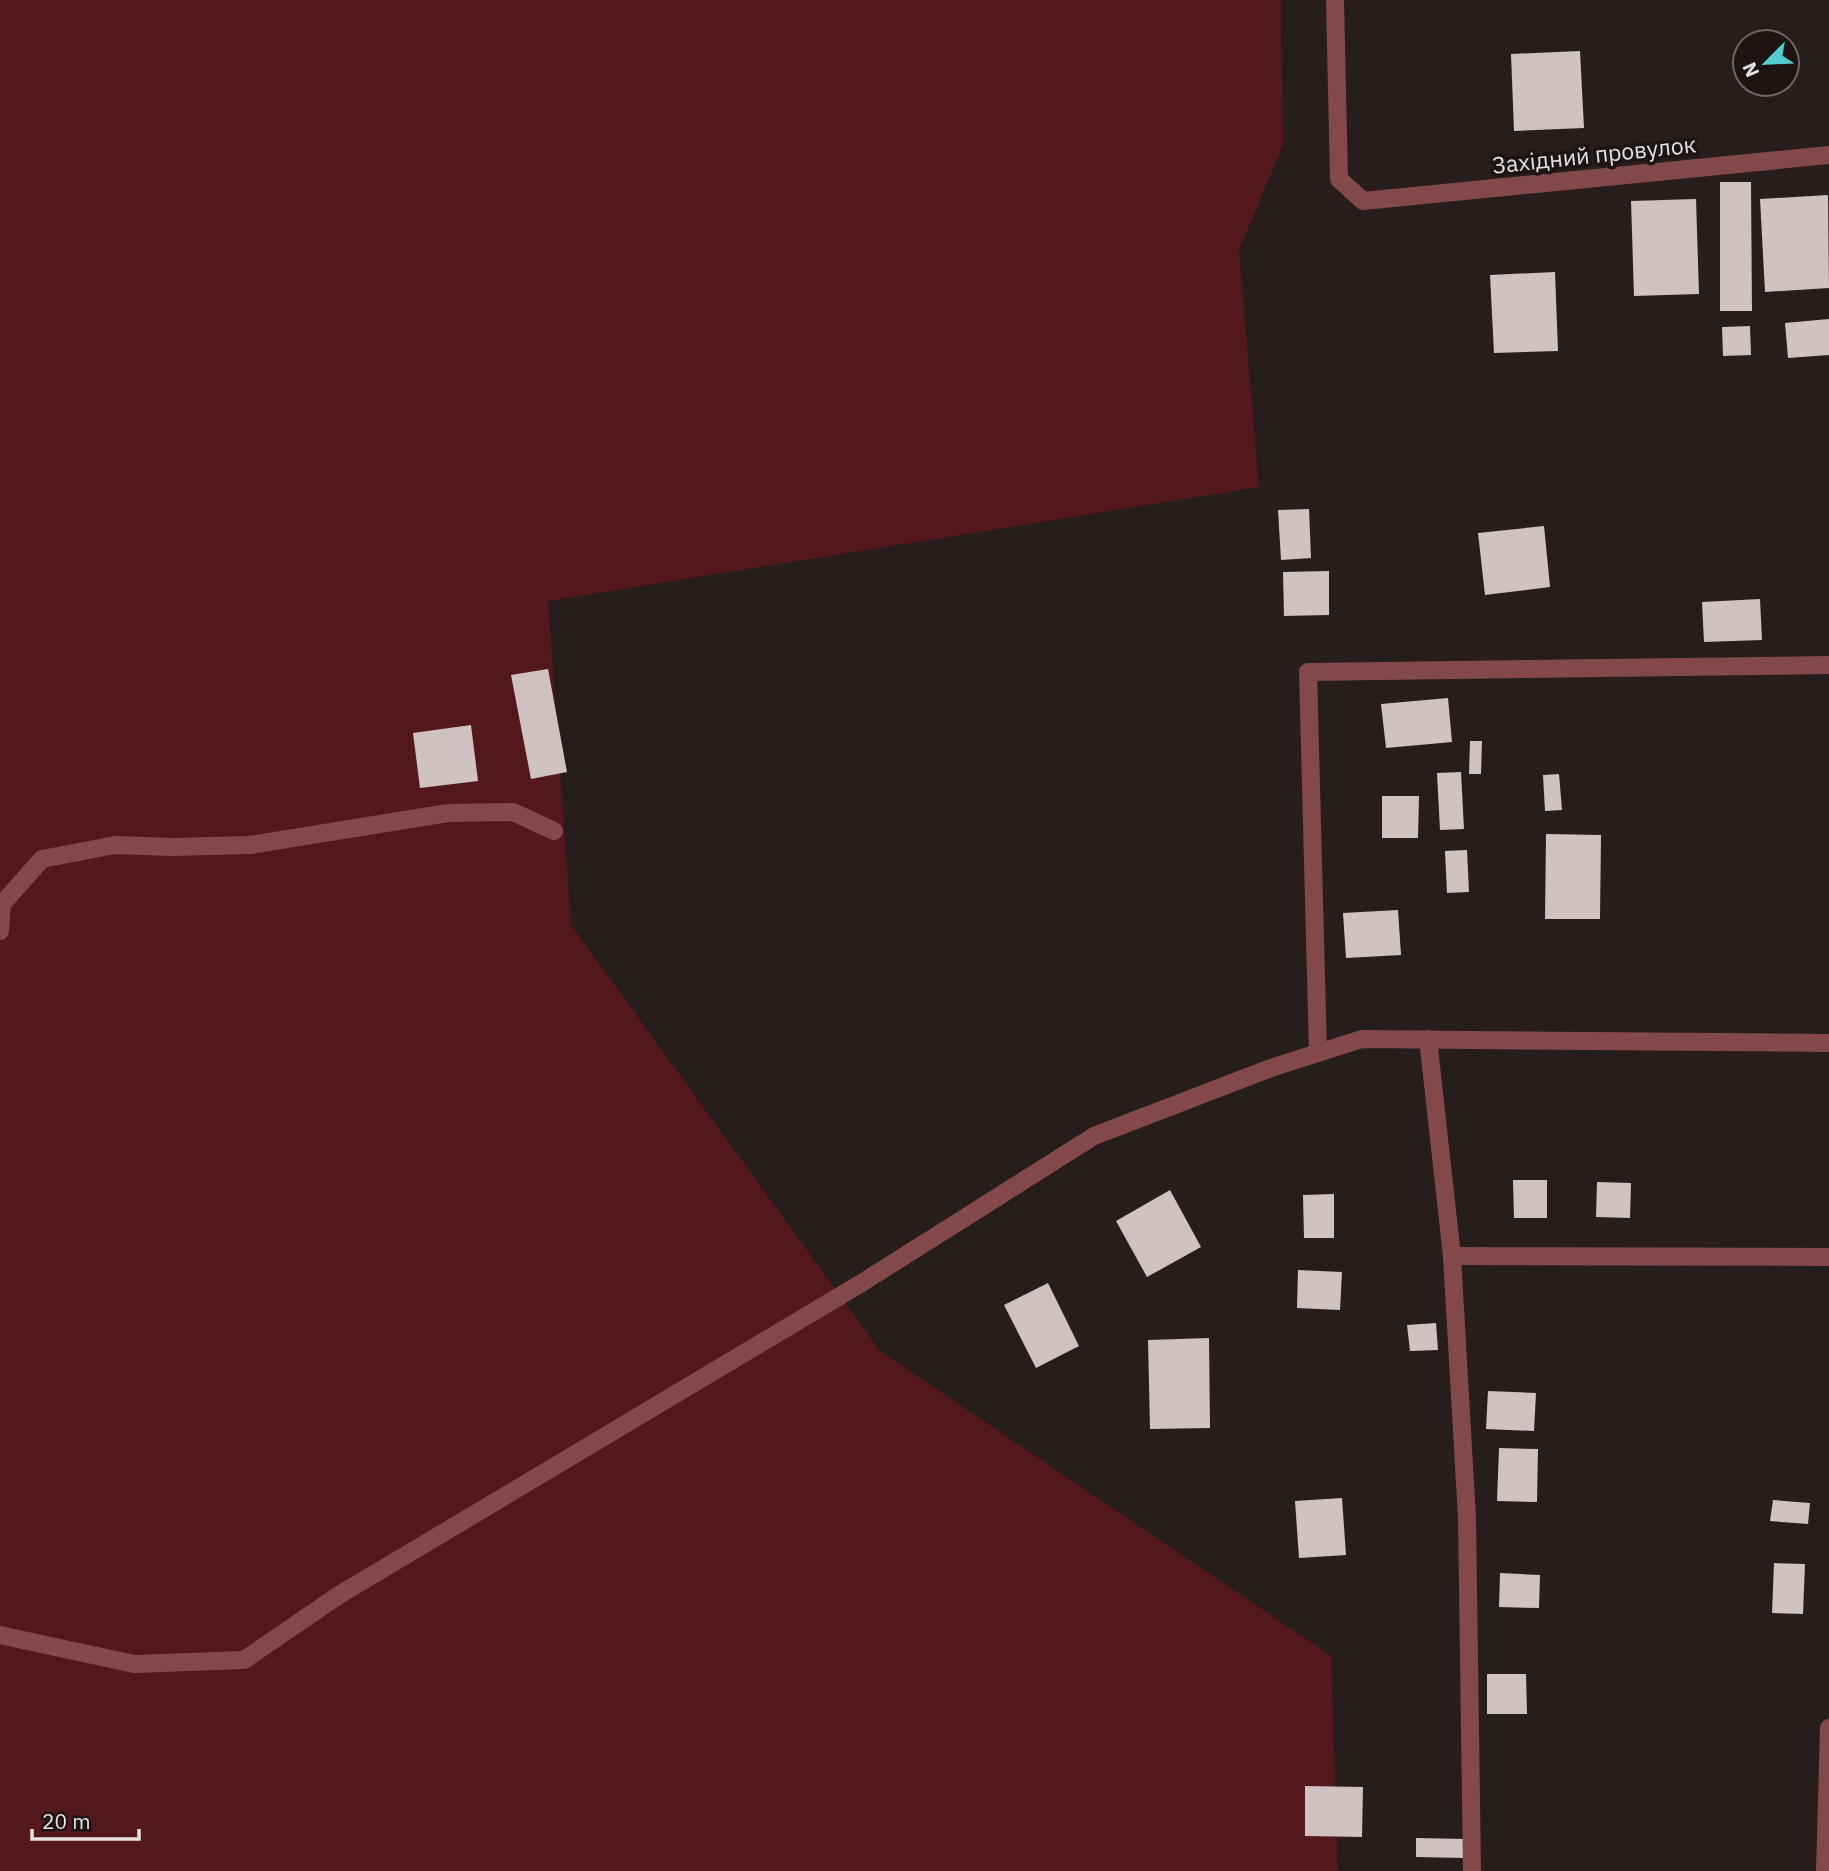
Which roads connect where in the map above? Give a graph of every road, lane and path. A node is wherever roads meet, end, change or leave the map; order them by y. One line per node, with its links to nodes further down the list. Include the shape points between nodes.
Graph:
1 (1335, 0): 2 (street, Західний провулок, via 1339,179 1363,201)
2 (1829, 155)
3 (1829, 665): 8 (street, via 1308,672)
4 (554, 831): 5 (street, via 513,812 448,813 250,845 115,845 43,859 2,904)
5 (0, 931)
6 (1428, 1039): 7 (street); 8 (street, via 1362,1039); 9 (street)
7 (1829, 1043)
8 (1318, 1053): 11 (street, via 1094,1136 860,1284 339,1595 244,1660 134,1664)
9 (1452, 1256): 10 (street); 13 (street, via 1467,1518)
10 (1829, 1257)
11 (0, 1635)
12 (1829, 1728): 14 (street)
13 (1472, 1871)
14 (1825, 1871)

